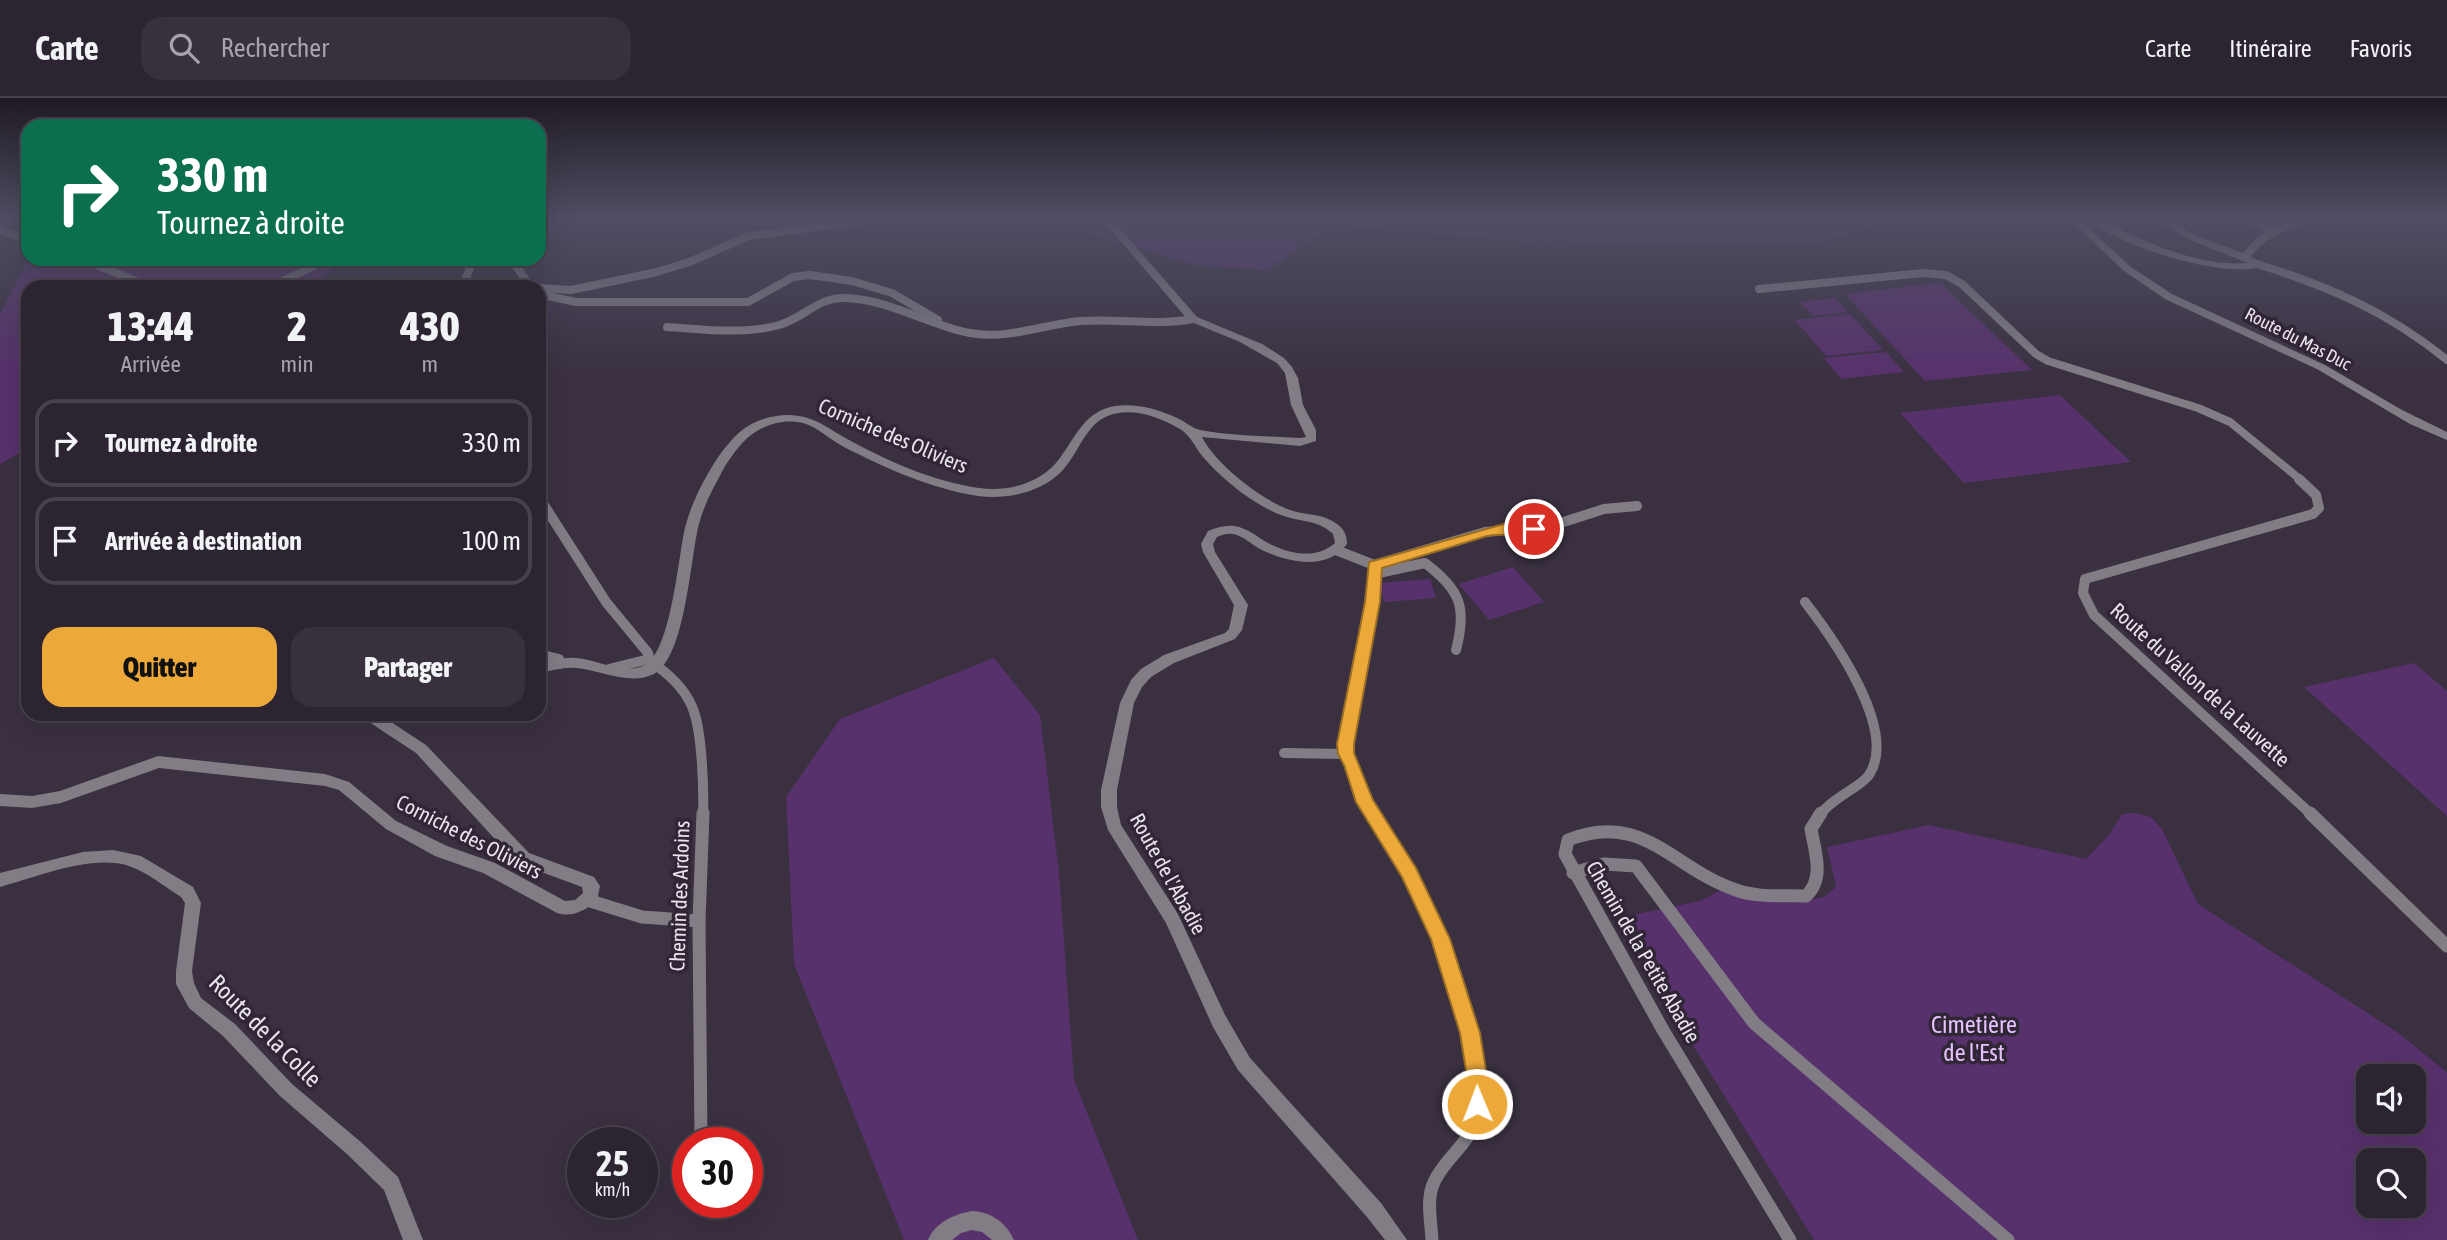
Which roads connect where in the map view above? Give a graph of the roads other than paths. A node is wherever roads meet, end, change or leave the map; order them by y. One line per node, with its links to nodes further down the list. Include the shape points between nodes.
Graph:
1 (110, 270): 7 (street)
2 (305, 270): 8 (street)
3 (662, 270): 9 (street, via 571,290)
4 (1149, 270): 12 (street)
5 (2130, 270): 17 (street, Route du Mas Duc, via 2207,316 2302,358)
6 (2277, 270): 15 (street, via 2382,314)
7 (133, 280)
8 (285, 280)
9 (546, 288)
10 (1759, 289): 37 (street, Route du Vallon de la Lauvette, via 1923,273 1947,275 2036,354 2212,412 2242,430 2311,489 2319,508 2313,514 2085,579 2083,593 2094,615 2257,762)
11 (546, 296): 14 (street, via 576,302 747,302 769,295 792,278 811,275 884,290)
12 (1193, 319): 14 (street, via 1082,321 1012,336); 16 (street, via 1267,351 1288,368 1295,402 1312,439 1300,442)
13 (667, 327): 14 (street, via 778,325 815,303 847,298)
14 (957, 330)
15 (2447, 360)
16 (1194, 433): 20 (street, via 1207,453 1260,500 1288,514 1332,526 1341,538); 26 (street, Corniche des Oliviers, via 1157,413 1126,409 1102,413 1086,427 1057,469 1023,489 995,493 961,489 908,470 847,444 809,421 788,419 754,427 732,449 696,512 677,608 665,655)
17 (2447, 436)
18 (1637, 506): 21 (street, via 1615,506 1534,529 1485,532)
19 (546, 508): 28 (street, via 606,602 648,653 643,662)
20 (1336, 550): 21 (street); 42 (street, Route de l'Abadie, via 1310,559 1268,548 1239,531 1212,534 1209,552 1241,605 1235,630 1222,640 1162,663 1136,684 1108,790 1109,807 1114,826 1172,919 1244,1064)
21 (1374, 569): 23 (street, via 1425,563 1437,570 1463,618); 31 (street, via 1373,602)
22 (1805, 602): 33 (street, Chemin de la Petite Abadie, via 1842,652 1870,714 1879,755 1870,775 1826,805 1811,829 1816,887 1807,896 1738,891 1632,833 1607,828 1585,830 1568,840 1564,854)
23 (1455, 650)
24 (546, 656): 25 (street, via 559,659)
25 (560, 664): 27 (street); 28 (street)
26 (657, 666): 28 (street, via 638,673); 36 (street, Chemin des Ardoins, via 674,678 694,711 705,791)
27 (546, 667)
28 (609, 669)
29 (380, 721): 35 (street, Corniche des Oliviers, via 421,749 523,858 588,882 593,891)
30 (1284, 752): 31 (street)
31 (1346, 754): 43 (street, via 1371,815 1409,874 1440,939 1474,1054 1479,1089 1476,1119 1468,1139 1436,1178)
32 (0, 800): 35 (street, Corniche des Oliviers, via 33,802 61,797 158,762 325,780 344,786 391,825 563,908)
33 (1573, 873): 44 (street, Chemin de la Petite Abadie); 45 (street, via 1615,862 1636,866 1736,1002 1771,1040)
34 (0, 880): 39 (street, Route de la Colle, via 83,858 113,856 135,861 187,892 193,903 184,971 195,1003 391,1184)
35 (587, 900): 36 (street, via 668,922)
36 (699, 921): 38 (street, Chemin des Ardoins)
37 (2447, 946)
38 (701, 1127)
39 (413, 1240)
40 (938, 1240): 41 (street, via 960,1223 974,1220 996,1228)
41 (1004, 1240)
42 (1397, 1240)
43 (1432, 1240)
44 (1790, 1240)
45 (2008, 1240)

